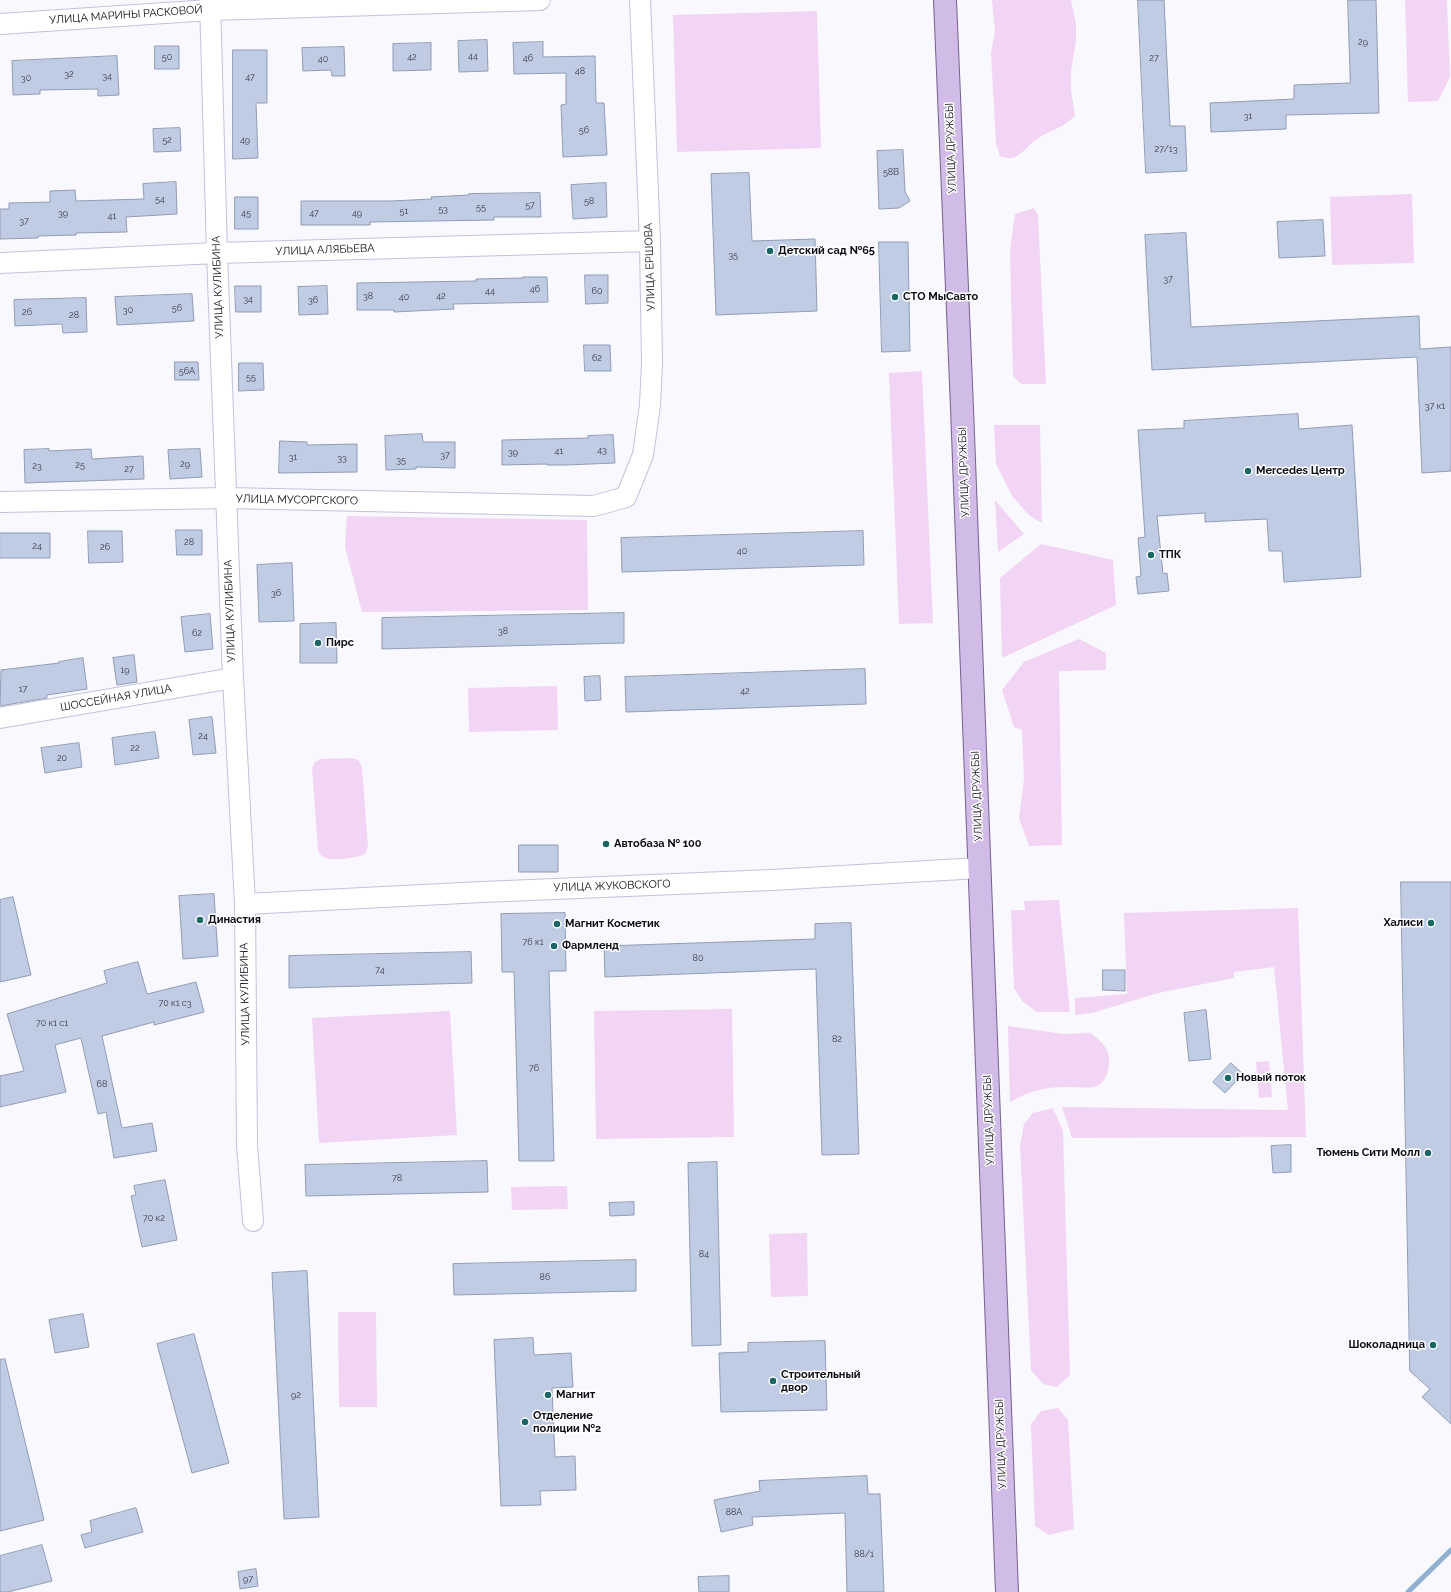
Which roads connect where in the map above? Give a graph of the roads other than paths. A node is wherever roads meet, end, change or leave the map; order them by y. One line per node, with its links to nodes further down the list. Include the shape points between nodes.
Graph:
1 (540, 0): 4 (street, УЛИЦА МАРИНЫ РАСКОВОЙ)
2 (640, 0): 6 (street, УЛИЦА ЕРШОВА)
3 (945, 0): 14 (main road, УЛИЦА ДРУЖБЫ)
4 (210, 5): 5 (street, УЛИЦА МАРИНЫ РАСКОВОЙ); 7 (street, УЛИЦА КУЛИБИНА)
5 (0, 24)
6 (650, 241): 7 (street, УЛИЦА АЛЯБЬЕВА); 11 (street, УЛИЦА ЕРШОВА, via 652,363 650,405 643,456 626,497)
7 (217, 252): 8 (street, УЛИЦА АЛЯБЬЕВА); 9 (street, УЛИЦА КУЛИБИНА)
8 (0, 263)
9 (226, 498): 10 (street, УЛИЦА МУСОРГСКОГО); 11 (street, УЛИЦА МУСОРГСКОГО); 12 (street, УЛИЦА КУЛИБИНА)
10 (0, 502)
11 (594, 506)
12 (233, 678): 13 (street, ШОССЕЙНАЯ УЛИЦА); 15 (street, УЛИЦА КУЛИБИНА)
13 (0, 718)
14 (980, 868): 15 (street, УЛИЦА ЖУКОВСКОГО, via 797,879); 17 (main road, УЛИЦА ДРУЖБЫ)
15 (244, 904): 16 (street, УЛИЦА КУЛИБИНА, via 247,1145)
16 (254, 1221)
17 (1007, 1592)

